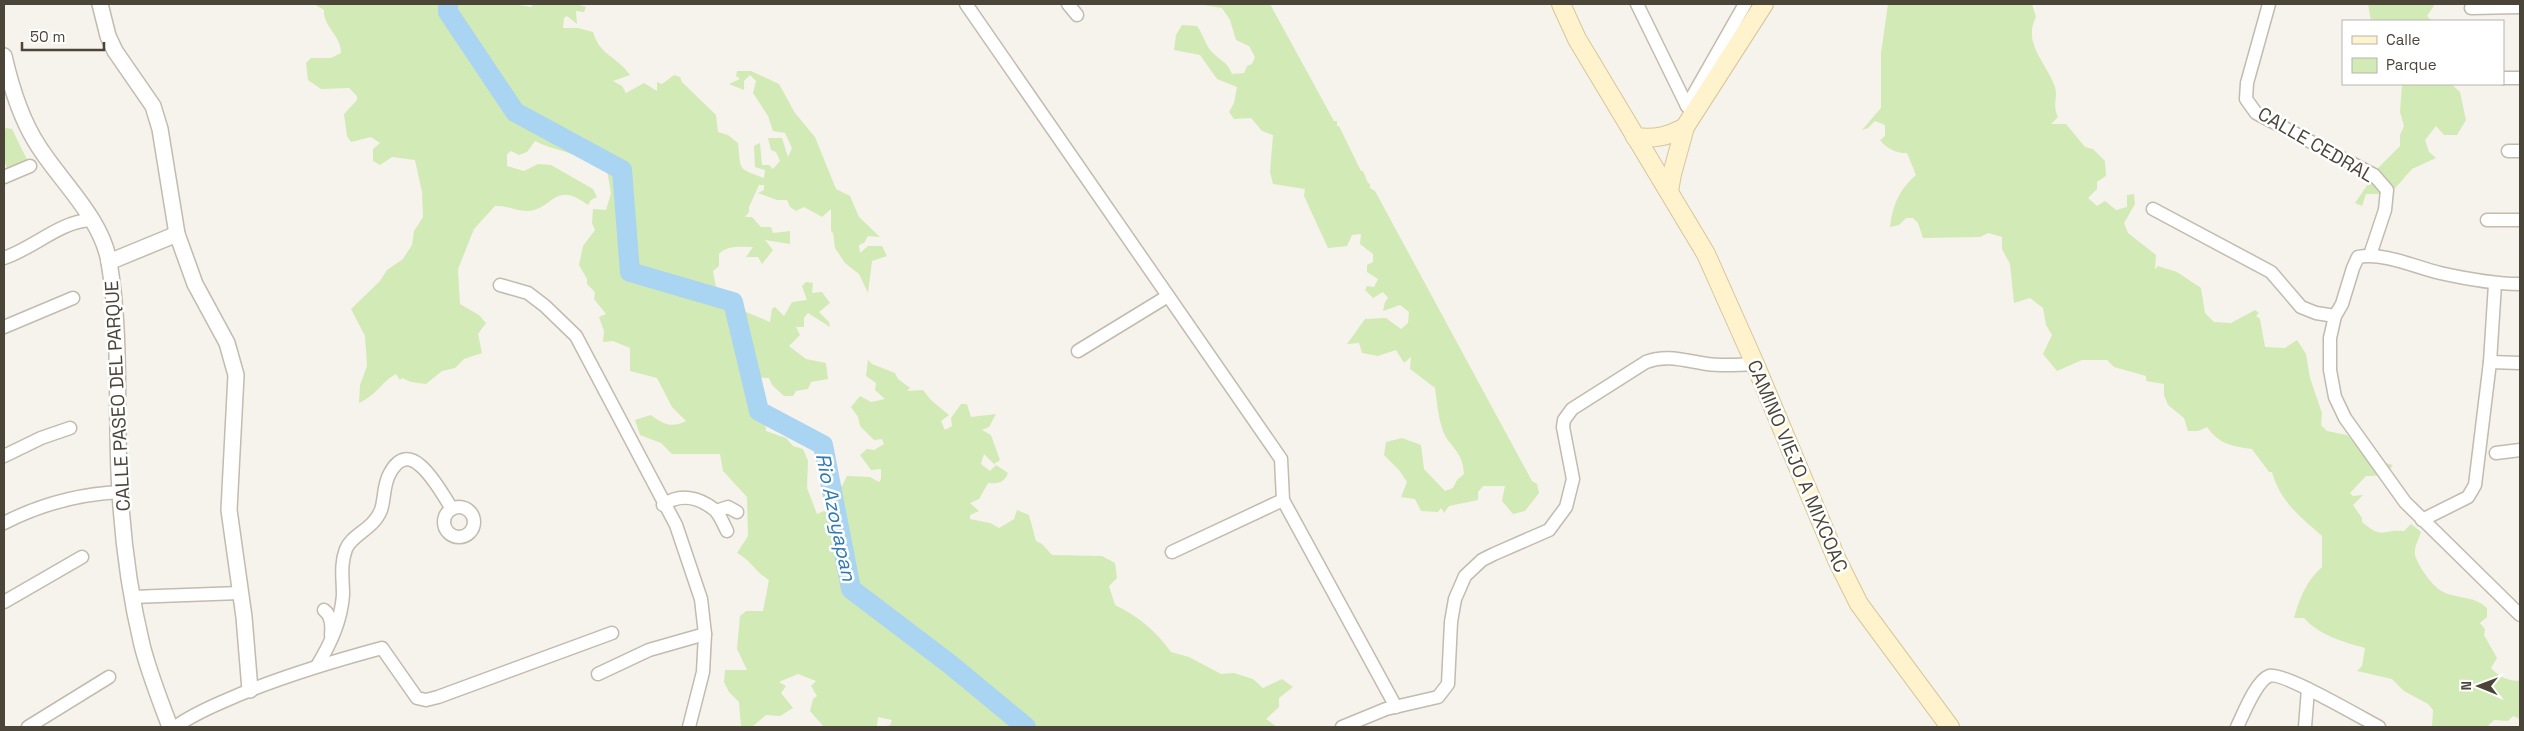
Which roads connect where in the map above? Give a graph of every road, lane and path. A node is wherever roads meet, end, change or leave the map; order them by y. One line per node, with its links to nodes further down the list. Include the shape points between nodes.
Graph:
1 (100, 4): 24 (street, via 115,51 153,106 160,129)
2 (966, 4): 31 (street)
3 (1068, 4): 11 (street)
4 (1561, 4): 16 (main road, CAMINO VIEJO A MIXCOAC, via 1577,39)
5 (1637, 4): 15 (street)
6 (1746, 4): 15 (street)
7 (1764, 4): 15 (main road)
8 (2270, 4): 25 (street, CALLE CEDRAL, via 2247,83 2246,99 2256,113 2382,182 2387,190 2385,210)
9 (2520, 7): 10 (street)
10 (2472, 8)
11 (1077, 15)
12 (4, 56): 21 (street, CALLE PASEO DEL PARQUE, via 11,87 38,146)
13 (2504, 78): 14 (street)
14 (2520, 78)
15 (1689, 115): 16 (main road, via 1662,138); 19 (main road)
16 (1635, 137): 19 (main road, CAMINO VIEJO A MIXCOAC)
17 (30, 166): 18 (street)
18 (4, 177)
19 (1669, 191): 37 (main road, CAMINO VIEJO A MIXCOAC, via 1706,254)
20 (2153, 209): 33 (street, via 2271,272 2301,307)
21 (90, 220): 26 (street, via 75,221); 27 (street, CALLE PASEO DEL PARQUE, via 104,243)
22 (2487, 220): 23 (street)
23 (2520, 220)
24 (177, 234): 27 (street); 54 (street, via 195,284 227,343 236,375 229,510)
25 (2370, 255): 28 (street); 33 (street, via 2358,258 2352,268 2342,304)
26 (4, 258)
27 (109, 262): 43 (street, CALLE PASEO DEL PARQUE, via 117,349)
28 (2495, 284): 29 (street); 36 (street)
29 (2520, 284)
30 (500, 285): 45 (street, via 528,293 576,336)
31 (1168, 296): 35 (street); 44 (street, via 1281,459)
32 (73, 298): 34 (street)
33 (2335, 316): 49 (street, via 2330,338 2330,370 2335,397 2345,418 2404,502)
34 (4, 327)
35 (1078, 351)
36 (2490, 362): 38 (street); 49 (street, via 2475,485 2468,497)
37 (1755, 364): 67 (street, via 1709,364 1677,357 1656,358 1572,409 1563,427 1573,479 1566,507 1542,535 1482,560 1465,576 1455,599 1451,622 1445,691 1438,697); 73 (main road, CAMINO VIEJO A MIXCOAC, via 1837,560 1859,604)
38 (2520, 364)
39 (70, 428): 42 (street)
40 (2520, 450): 41 (street)
41 (2496, 453)
42 (4, 456)
43 (120, 492): 50 (street, via 87,493); 55 (street, CALLE PASEO DEL PARQUE)
44 (1283, 500): 52 (street); 67 (street)
45 (663, 505): 47 (street, via 673,498 687,496); 60 (street, via 676,525 701,599)
46 (452, 509): 61 (street, via 419,464 409,460 394,467 374,523 347,546 342,559 343,594)
47 (716, 511): 48 (street, via 728,507); 51 (street)
48 (738, 512)
49 (2422, 520): 58 (street)
50 (4, 523)
51 (728, 531)
52 (1172, 552)
53 (82, 557): 56 (street)
54 (240, 593): 55 (street); 66 (street)
55 (132, 597): 69 (street, CALLE PASEO DEL PARQUE, via 142,647)
56 (4, 602)
57 (324, 610): 61 (street, via 329,613 332,626)
58 (2520, 615)
59 (612, 633): 62 (street, via 426,700 416,698 382,648)
60 (705, 634): 63 (street, via 649,650); 71 (street, via 702,672)
61 (331, 643): 62 (street)
62 (317, 666): 66 (street)
63 (598, 674)
64 (109, 677): 68 (street)
65 (2308, 689): 74 (street, via 2278,676 2270,676 2263,680); 75 (street); 76 (street)
66 (250, 690): 70 (street, via 189,717)
67 (1396, 707): 72 (street, via 1367,715)
68 (28, 727)
69 (170, 727)
70 (175, 727)
71 (689, 727)
72 (1342, 727)
73 (1950, 727)
74 (2237, 727)
75 (2305, 727)
76 (2379, 727)

